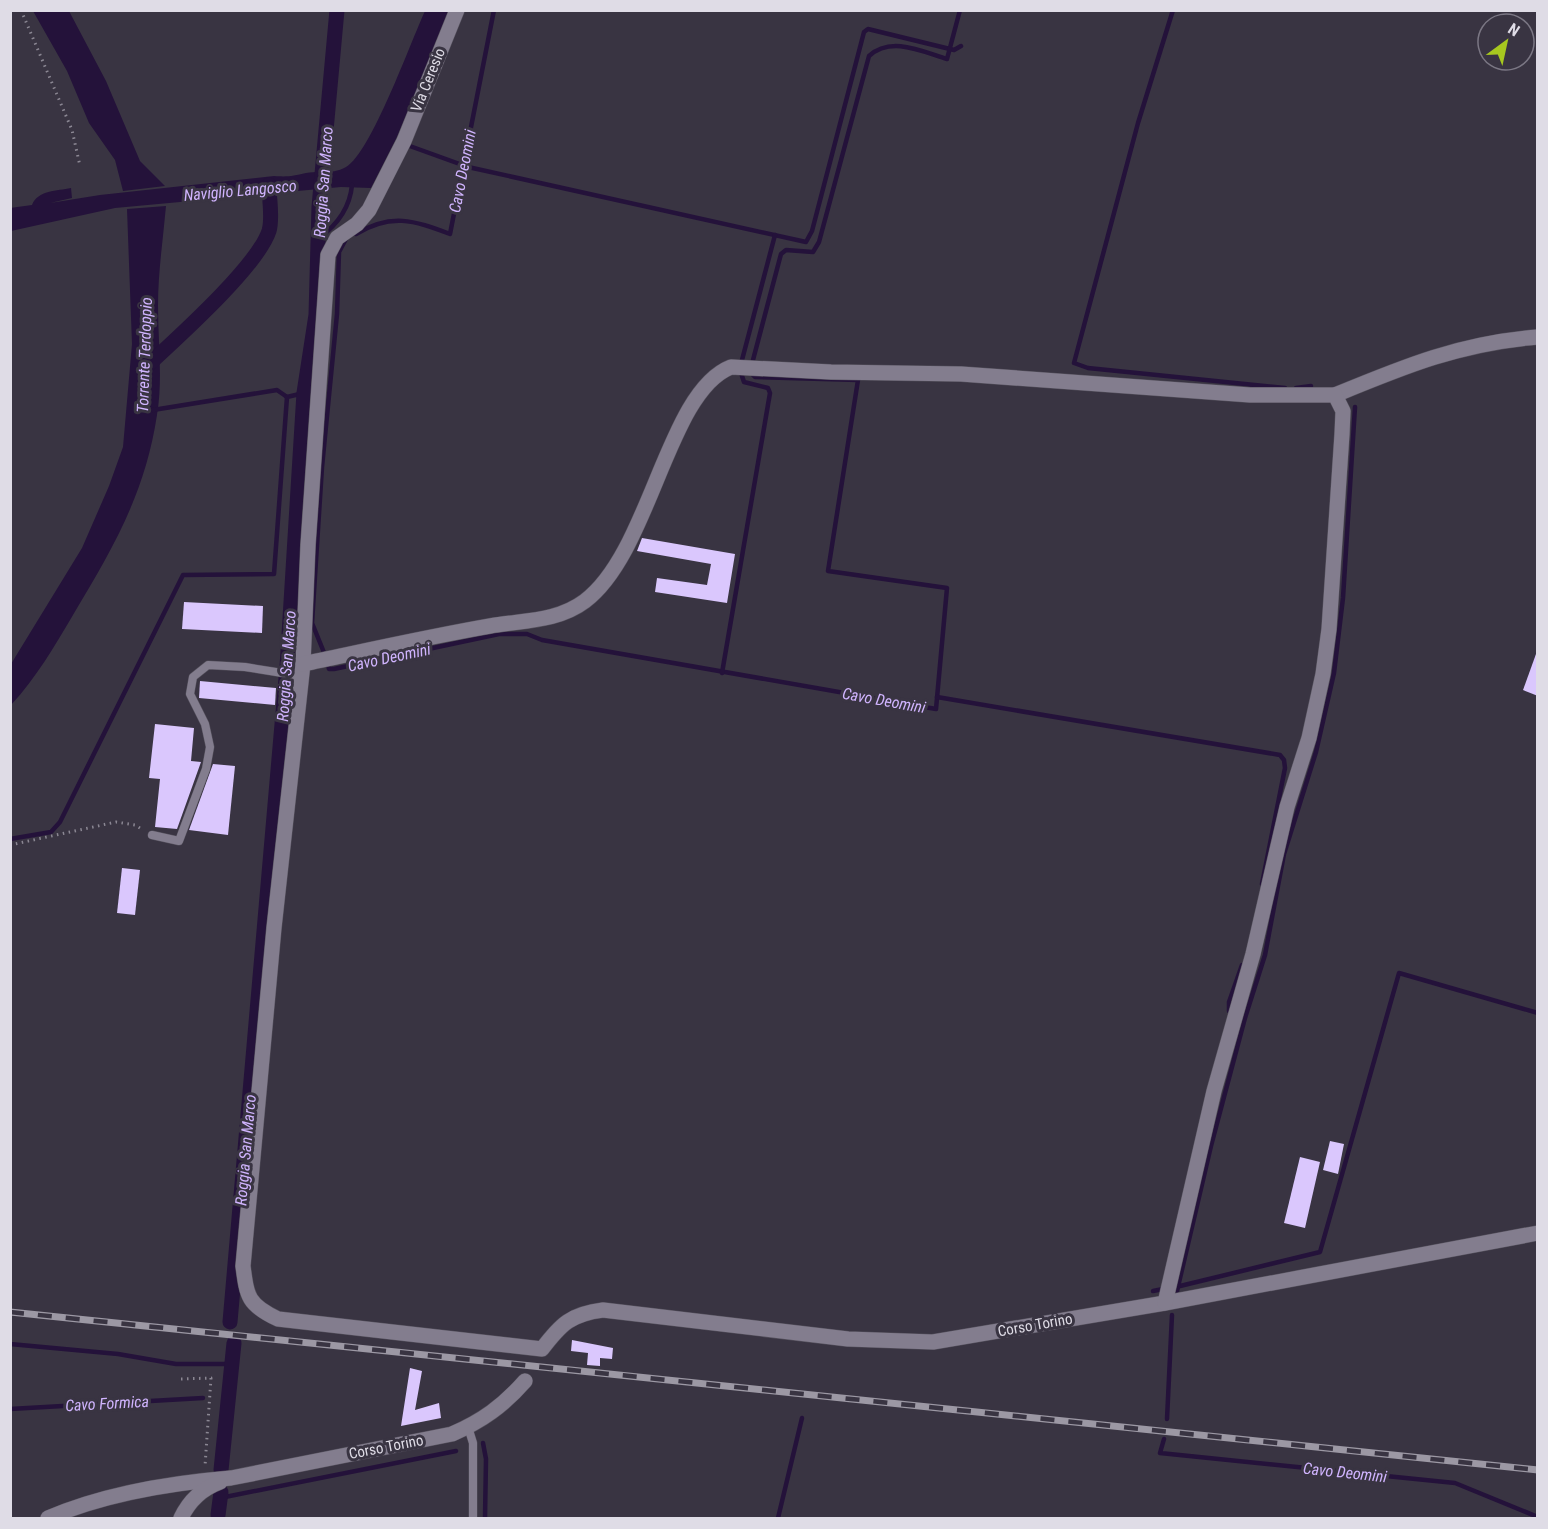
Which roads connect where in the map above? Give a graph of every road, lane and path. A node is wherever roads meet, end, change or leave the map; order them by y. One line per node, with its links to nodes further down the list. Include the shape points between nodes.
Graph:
1 (21, 10): 3 (path, via 72,130)
2 (457, 10): 6 (street, Via Ceresio, via 402,145 369,210 337,238 328,255)
3 (80, 166)
4 (1538, 337): 5 (street, via 1479,345 1422,359)
5 (1335, 395): 6 (street, via 1250,395 961,374 731,367 717,372 700,390 636,531 609,575 585,601 555,617 492,626); 10 (street, via 1343,411 1323,674 1309,738 1287,807 1254,954 1214,1091)
6 (298, 671): 7 (lane, via 208,665 193,677 190,694 205,724 210,747 206,769 179,841); 11 (street, Via Ceresio, via 250,1172 243,1266 247,1298 262,1312 288,1320)
7 (152, 836): 8 (path, via 135,825 116,822)
8 (10, 845)
9 (1538, 1233): 10 (street, Corso Torino)
10 (1165, 1303): 11 (street, Corso Torino, via 907,1343 603,1310 581,1313 560,1326)
11 (542, 1348)
12 (181, 1379): 16 (path, via 211,1378)
13 (525, 1381): 14 (street, Corso Torino, via 504,1405)
14 (468, 1427): 15 (street, Corso Torino, via 452,1434); 19 (lane, via 473,1443)
15 (231, 1478): 16 (street, Corso Torino); 18 (street, Corso Torino, via 206,1488 186,1506)
16 (204, 1480): 17 (street, Corso Torino, via 83,1503)
17 (48, 1518)
18 (181, 1518)
19 (473, 1518)

